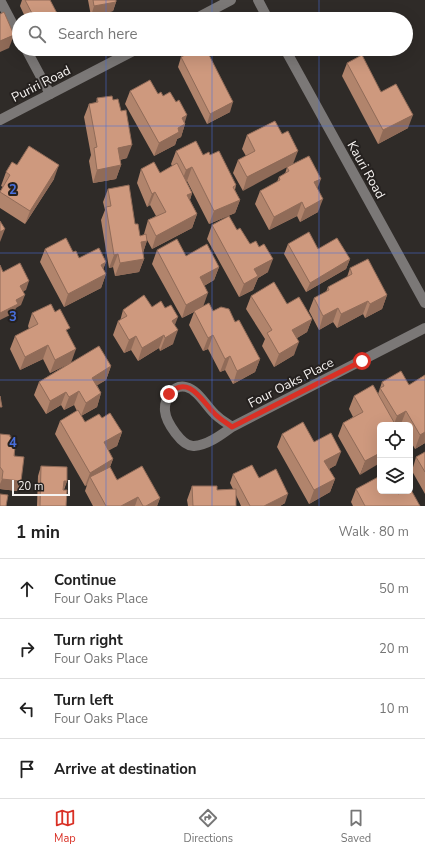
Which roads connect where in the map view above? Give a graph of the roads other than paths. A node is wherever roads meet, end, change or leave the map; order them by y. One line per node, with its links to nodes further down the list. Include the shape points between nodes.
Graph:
1 (0, 0): 6 (street)
2 (231, 0): 4 (street)
3 (258, 0): 5 (street)
4 (208, 12)
5 (264, 12)
6 (12, 23)
7 (30, 56): 10 (street)
8 (123, 56): 10 (street, Puriri Road)
9 (289, 56): 12 (street, Kauri Road)
10 (50, 94): 11 (street, Puriri Road)
11 (0, 120)
12 (425, 303)
13 (425, 328): 14 (street, Four Oaks Place)
14 (232, 427): 14 (street, Four Oaks Place, via 211,441 190,446 178,436 167,416 166,402 174,389 187,387 195,392 216,416)

